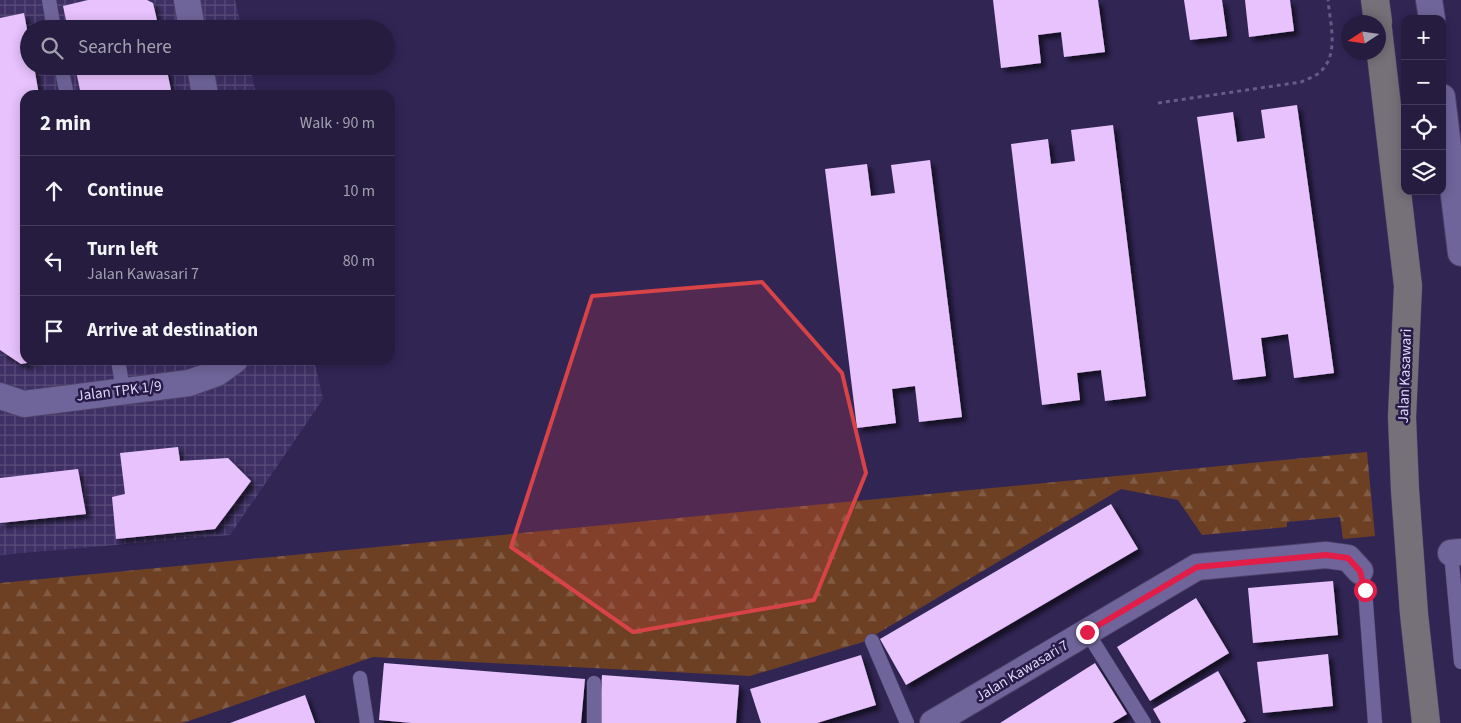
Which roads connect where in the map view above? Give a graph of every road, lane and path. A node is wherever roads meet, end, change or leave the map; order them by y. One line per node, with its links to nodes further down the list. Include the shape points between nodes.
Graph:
1 (49, 0): 8 (lane)
2 (186, 0): 9 (street)
3 (1328, 0): 15 (path, via 1333,47 1329,62 1318,74 1301,82)
4 (1375, 0): 6 (street)
5 (1430, 0): 7 (street)
6 (1377, 15)
7 (1432, 15)
8 (52, 20)
9 (190, 20)
10 (1385, 60): 17 (street, Jalan Kasawari)
11 (63, 75): 13 (lane)
12 (202, 75): 14 (street)
13 (66, 90)
14 (204, 90)
15 (1158, 103)
16 (1447, 106): 18 (street)
17 (1397, 115): 36 (street, Jalan Kasawari, via 1408,286 1402,417 1405,490)
18 (1461, 253)
19 (119, 365): 21 (lane)
20 (228, 365): 21 (street, Jalan TPK 1/9, via 217,373 189,383)
21 (124, 390): 22 (street, Jalan TPK 1/9, via 24,404)
22 (0, 396)
23 (1456, 552): 27 (lane)
24 (1360, 571): 25 (street, Jalan Kawasari 7, via 1348,558 1326,555 1197,567); 35 (lane, via 1365,590)
25 (1087, 632): 33 (street, Jalan Kawasari 7); 34 (lane)
26 (872, 641): 32 (lane)
27 (1461, 662)
28 (360, 678): 30 (lane)
29 (594, 683): 31 (lane)
30 (367, 723)
31 (594, 723)
32 (907, 723)
33 (933, 723)
34 (1144, 723)
35 (1375, 723)
36 (1426, 723)

